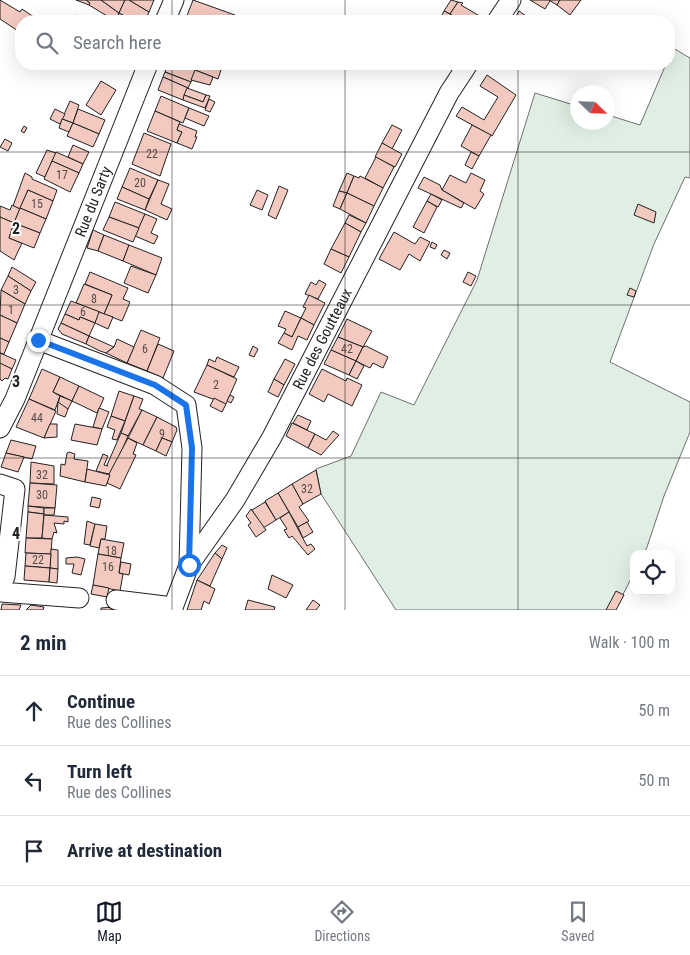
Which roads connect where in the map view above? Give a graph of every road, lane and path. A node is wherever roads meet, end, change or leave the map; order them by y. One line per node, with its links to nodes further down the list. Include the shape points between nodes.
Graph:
1 (174, 0): 3 (street)
2 (511, 0): 4 (street)
3 (168, 15)
4 (501, 15)
5 (146, 70): 7 (street, Rue du Sarty)
6 (464, 70): 10 (street, Rue des Goutteaux, via 449,93 272,437 235,500)
7 (38, 340): 8 (street, Rue du Sarty); 10 (street, via 155,385 186,405 192,448)
8 (0, 428)
9 (0, 484): 11 (street, via 15,489 5,577)
10 (189, 565): 15 (street, Rue des Goutteaux)
11 (0, 581)
12 (0, 592): 13 (street)
13 (79, 598)
14 (116, 600): 15 (street)
15 (173, 609)

